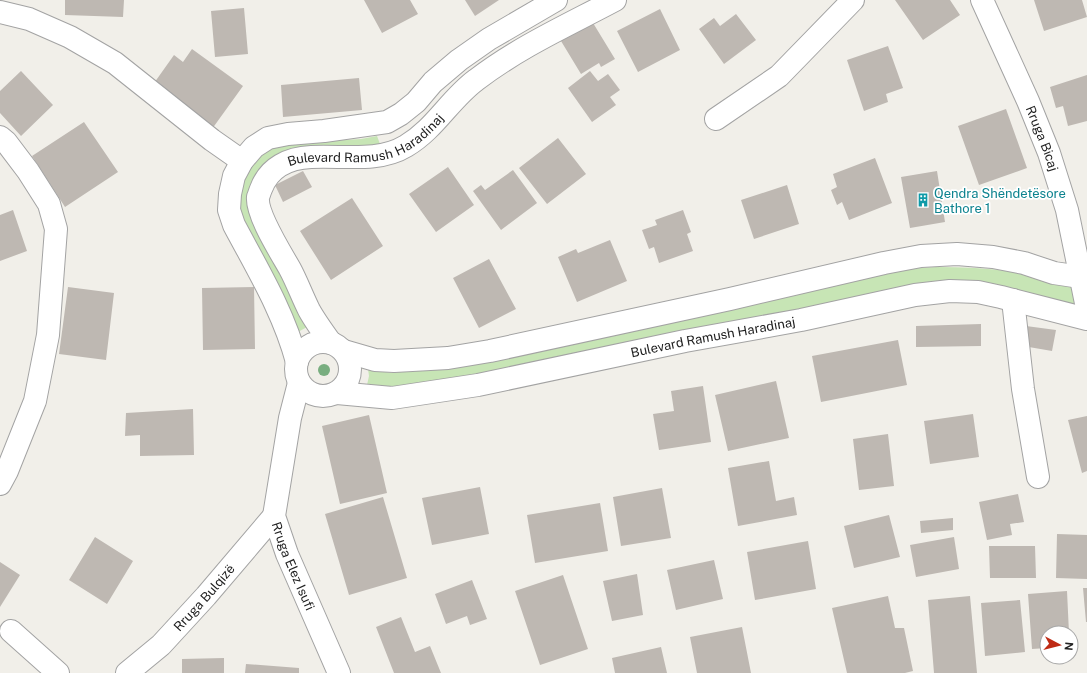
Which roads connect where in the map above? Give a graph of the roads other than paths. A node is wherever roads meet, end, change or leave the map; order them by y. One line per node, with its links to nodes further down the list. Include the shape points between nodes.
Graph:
1 (556, 0): 8 (street, Bulevard Ramush Haradinaj, via 489,39 459,60 433,82 416,102 386,122 268,138 254,147)
2 (615, 0): 13 (street, Bulevard Ramush Haradinaj, via 497,64 453,101 421,136 405,147 387,154 363,157 310,157 291,160 276,168 264,180 258,198 269,232 309,311)
3 (853, 0): 6 (street, via 779,76)
4 (982, 0): 9 (street, Rruga Bicaj, via 1049,153)
5 (0, 12): 8 (street, via 29,19 70,37 115,63)
6 (716, 119)
7 (0, 137): 17 (street, via 28,171 49,204 56,229 48,335 35,401)
8 (242, 161): 14 (street, via 234,176 229,210 234,225 279,310 289,335)
9 (1084, 278): 11 (street, Rruga Bicaj); 13 (street, via 993,257 957,254 921,256 490,351 448,358 375,360)
10 (1013, 300): 12 (street, Bulevard Ramush Haradinaj); 15 (street, Bulevard Ramush Haradinaj, via 978,292 950,291 915,295 478,385 392,398); 16 (street)
11 (1087, 308)
12 (1087, 319)
13 (337, 347): 14 (street, via 322,342 310,346 300,355); 15 (street, Bulevard Ramush Haradinaj, via 348,358 351,366 348,382)
14 (298, 373): 15 (street, Bulevard Ramush Haradinaj, via 305,390 312,395 321,397); 18 (street, Rruga Elez Isufi)
15 (337, 393)
16 (1038, 477)
17 (0, 484)
18 (274, 516): 21 (street, Rruga Bulqizë, via 166,640); 22 (street, Rruga Elez Isufi, via 287,554)
19 (11, 631): 20 (street)
20 (58, 673)
21 (127, 673)
22 (339, 673)

